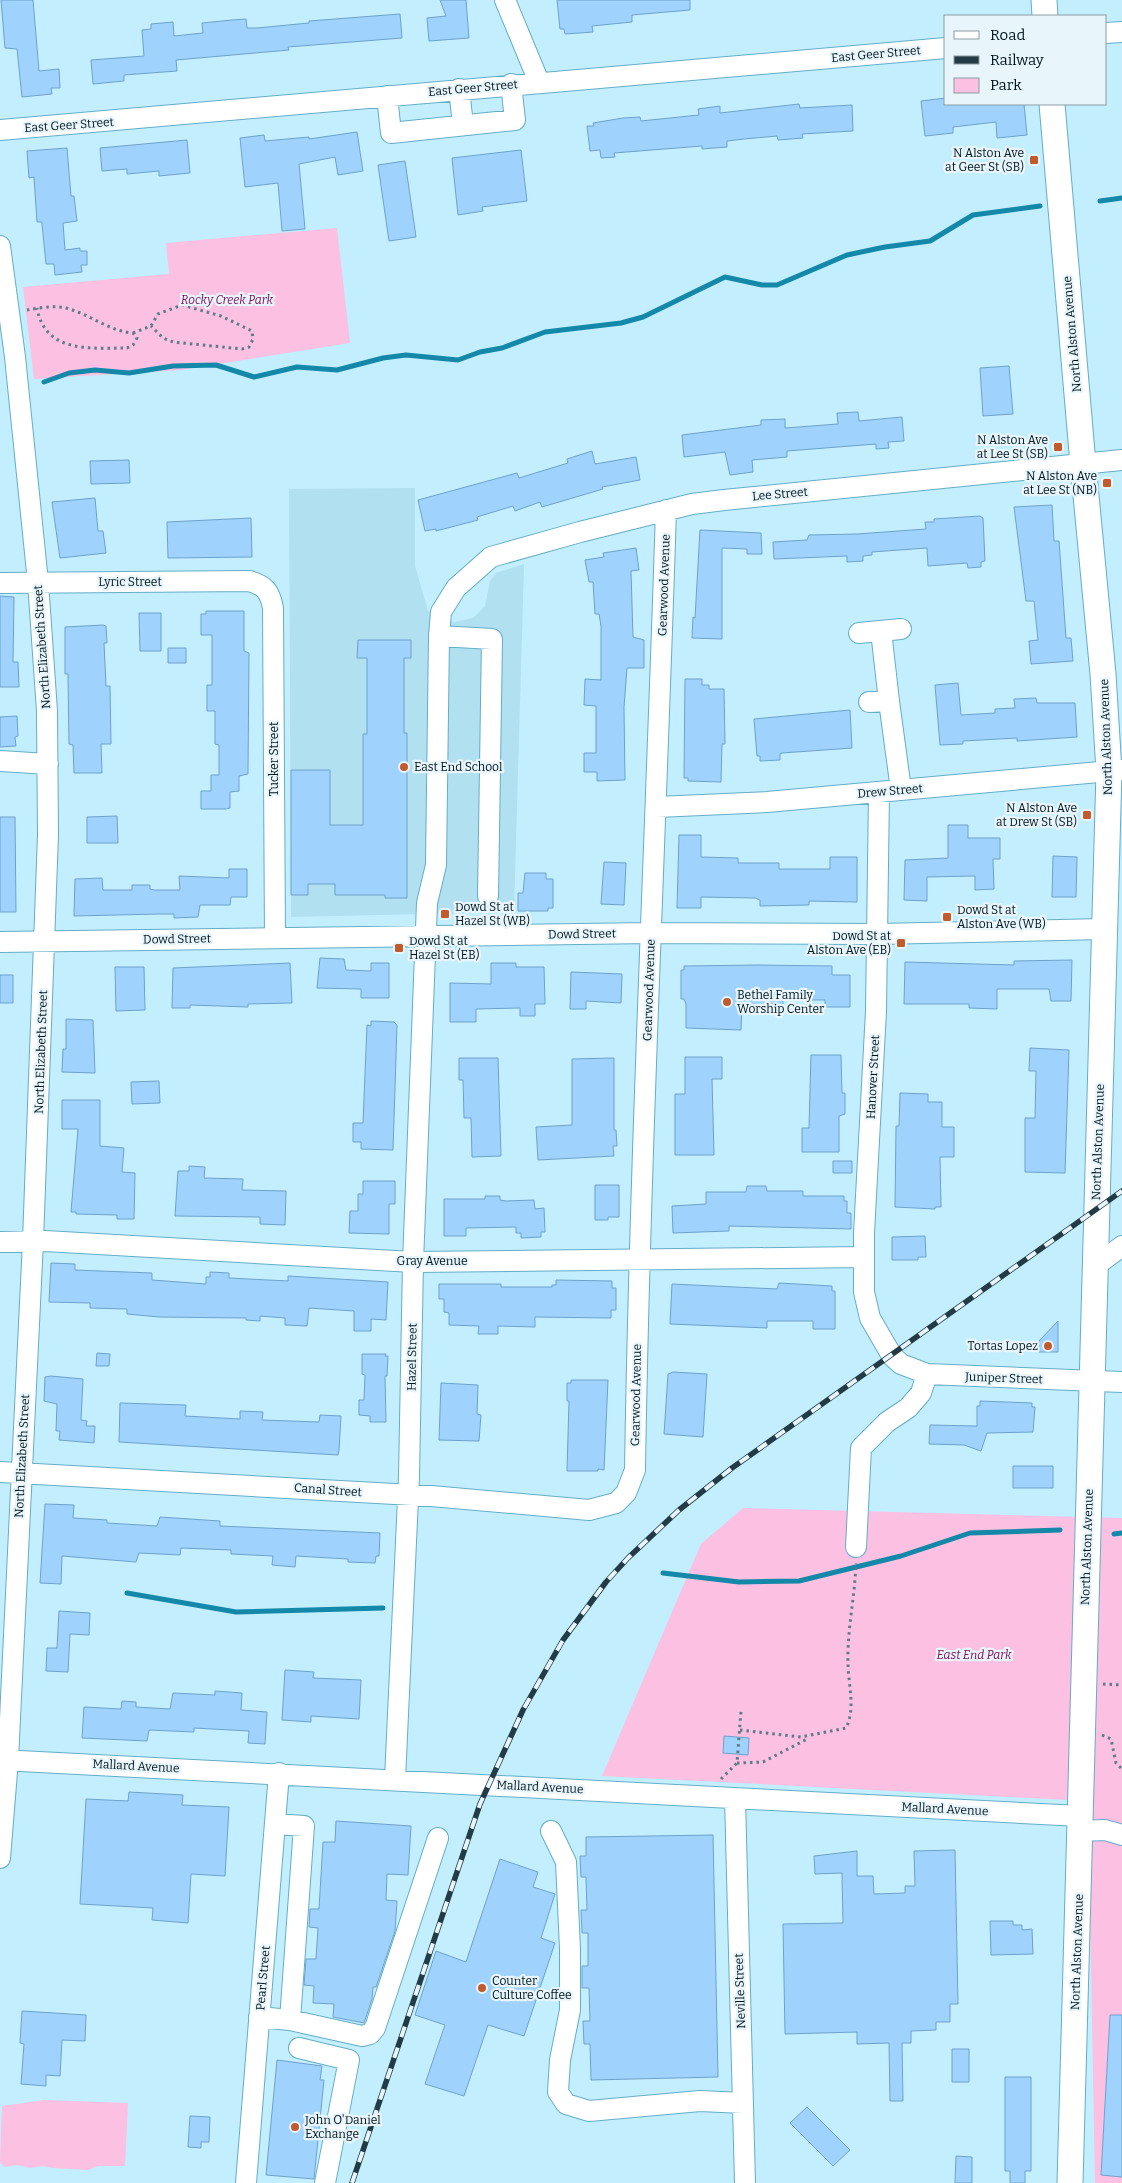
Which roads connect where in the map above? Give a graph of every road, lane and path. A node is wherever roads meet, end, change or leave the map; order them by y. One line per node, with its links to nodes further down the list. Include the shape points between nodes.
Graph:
1 (505, 0): 7 (street)
2 (1044, 0): 3 (main road)
3 (1045, 15)
4 (1122, 32): 5 (street)
5 (1107, 33)
6 (944, 48): 7 (street, East Geer Street)
7 (539, 82): 8 (street, East Geer Street)
8 (512, 84): 9 (street, East Geer Street); 12 (street, via 515,120)
9 (459, 90): 10 (street, East Geer Street); 12 (street)
10 (387, 96): 12 (street, via 391,132); 13 (street, East Geer Street)
11 (1052, 105): 20 (main road, North Alston Avenue)
12 (463, 125)
13 (0, 130)
14 (0, 246): 16 (street, North Elizabeth Street)
15 (37, 308): 16 (path); 18 (path, via 68,308 103,325); 18 (path, via 46,331 74,348 127,348 137,338)
16 (9, 312): 22 (street, North Elizabeth Street)
17 (151, 326): 17 (path, via 158,314 182,305 246,326 252,331 253,339 249,347 242,349 172,342); 18 (path)
18 (133, 333)
19 (1122, 460): 20 (street, Lee Street)
20 (1082, 464): 21 (street, Lee Street, via 724,500); 33 (main road, North Alston Avenue)
21 (666, 510): 28 (street, Lee Street, via 491,558 456,588 441,612); 36 (street, Gearwood Avenue)
22 (38, 582): 23 (street, Lyric Street); 24 (street, Lyric Street, via 249,581); 32 (street, North Elizabeth Street)
23 (0, 583)
24 (260, 584): 42 (street, Tucker Street, via 271,595 273,608)
25 (902, 630): 26 (street)
26 (881, 631): 27 (street); 29 (street)
27 (859, 633)
28 (439, 636): 37 (street, via 492,640); 41 (street, Hazel Street, via 436,865 427,903)
29 (889, 701): 30 (street); 34 (street)
30 (869, 702)
31 (0, 761): 32 (street)
32 (48, 764): 43 (street, North Elizabeth Street)
33 (1115, 771): 34 (street, Drew Street); 38 (main road, North Alston Avenue)
34 (902, 790): 35 (street, Drew Street)
35 (879, 792): 36 (street, Drew Street); 40 (street, Hanover Street)
36 (657, 807): 39 (street, Gearwood Avenue)
37 (488, 896)
38 (1104, 929): 40 (street, Dowd Street); 51 (main road, North Alston Avenue)
39 (651, 933): 40 (street, Dowd Street); 41 (street, Dowd Street); 49 (street, Gearwood Avenue)
40 (878, 934): 48 (street, Hanover Street)
41 (426, 936): 42 (street, Dowd Street); 50 (street, Hazel Street)
42 (275, 938): 43 (street, Dowd Street)
43 (45, 941): 44 (street, Dowd Street); 45 (street, North Elizabeth Street)
44 (0, 942)
45 (33, 1240): 46 (street, Gray Avenue); 50 (street, Gray Avenue); 58 (street, North Elizabeth Street)
46 (0, 1242)
47 (1122, 1246): 51 (street)
48 (864, 1257): 49 (street, Gray Avenue); 52 (street, Hanover Street, via 867,1305 876,1331)
49 (640, 1258): 50 (street, Gray Avenue); 56 (street, Gearwood Avenue)
50 (414, 1262): 59 (street, Hazel Street)
51 (1095, 1266): 54 (main road, North Alston Avenue)
52 (892, 1356): 53 (street, Juniper Street, via 901,1364)
53 (927, 1374): 54 (street, Juniper Street); 60 (street, via 921,1393 908,1408 887,1422 861,1448)
54 (1092, 1382): 55 (street, Juniper Street); 66 (main road, North Alston Avenue)
55 (1122, 1382)
56 (635, 1470): 59 (street, Canal Street, via 626,1493 616,1503 589,1510)
57 (0, 1472): 58 (street, Canal Street)
58 (21, 1473): 59 (street, Canal Street); 68 (street, North Elizabeth Street)
59 (408, 1495): 72 (street, Hazel Street)
60 (856, 1547)
61 (856, 1580): 67 (path, via 848,1664 849,1722 846,1728)
62 (1096, 1684): 63 (path)
63 (1122, 1685)
64 (741, 1711): 65 (path)
65 (740, 1730): 67 (path); 69 (path)
66 (1082, 1735): 70 (path, via 1094,1732 1112,1738 1116,1763); 75 (main road, North Alston Avenue)
67 (812, 1737): 69 (path, via 763,1762)
68 (4, 1760): 71 (street, Mallard Avenue); 80 (street, North Elizabeth Street)
69 (737, 1763): 73 (path)
70 (1122, 1769)
71 (279, 1773): 72 (street, Mallard Avenue); 76 (street, Pearl Street)
72 (395, 1779): 74 (street, Mallard Avenue)
73 (715, 1784)
74 (735, 1798): 75 (street, Mallard Avenue); 84 (street, Neville Street)
75 (1080, 1823): 78 (street, Mallard Avenue); 88 (main road, North Alston Avenue)
76 (275, 1824): 81 (street, Pearl Street); 82 (street, via 304,1826)
77 (551, 1831): 84 (street, via 566,1862 570,2010 560,2060 558,2092 566,2104 589,2111 700,2101)
78 (1122, 1835)
79 (438, 1838): 82 (street, via 375,2028 362,2036)
80 (0, 1858)
81 (260, 2017): 82 (street); 85 (street, Pearl Street)
82 (290, 2020)
83 (299, 2048): 86 (street, via 349,2060)
84 (743, 2103): 87 (street, Neville Street)
85 (246, 2183)
86 (325, 2183)
87 (745, 2183)
88 (1070, 2183)

